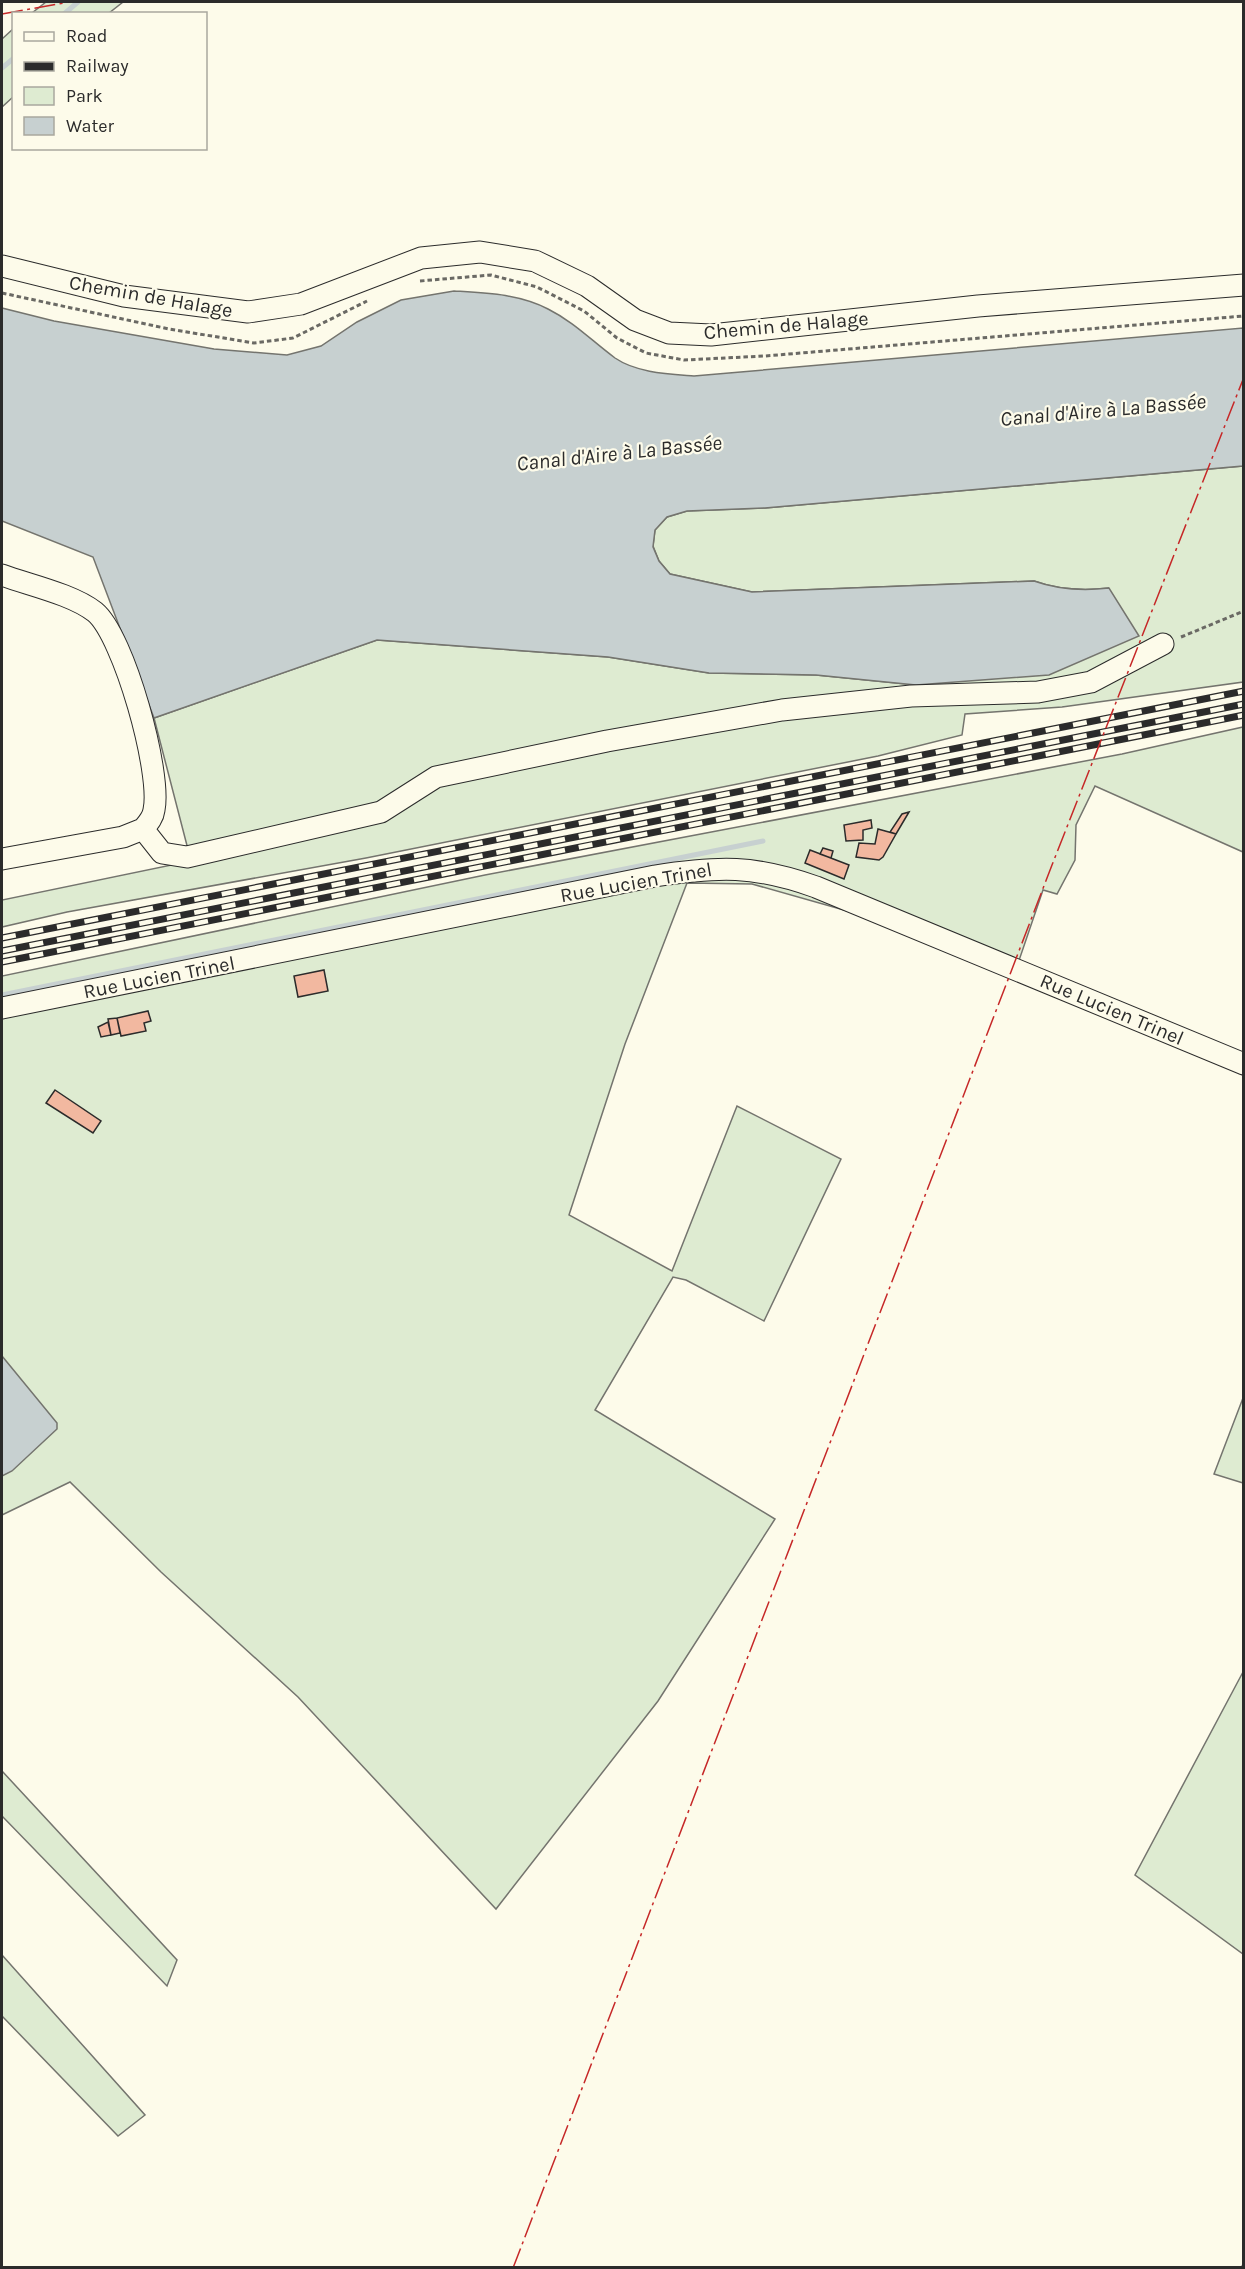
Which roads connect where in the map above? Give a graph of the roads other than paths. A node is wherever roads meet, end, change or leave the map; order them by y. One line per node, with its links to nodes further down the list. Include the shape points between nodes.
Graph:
1 (2, 266): 2 (street, Chemin de Halage, via 124,296 248,312 301,304 421,258 480,252 535,261 587,286 635,320 661,330 711,335 978,306)
2 (1244, 285)
3 (2, 575): 5 (street, via 80,603 95,613 118,646 144,730 154,781 154,812)
4 (1163, 645): 5 (street, via 1091,682 1038,692 911,696 782,710 436,777 381,812 187,857 162,853)
5 (143, 829): 6 (street, via 123,837)
6 (2, 859)
7 (2, 1008): 8 (street, Rue Lucien Trinel, via 655,876 723,867 774,874 816,886)
8 (1244, 1064)

